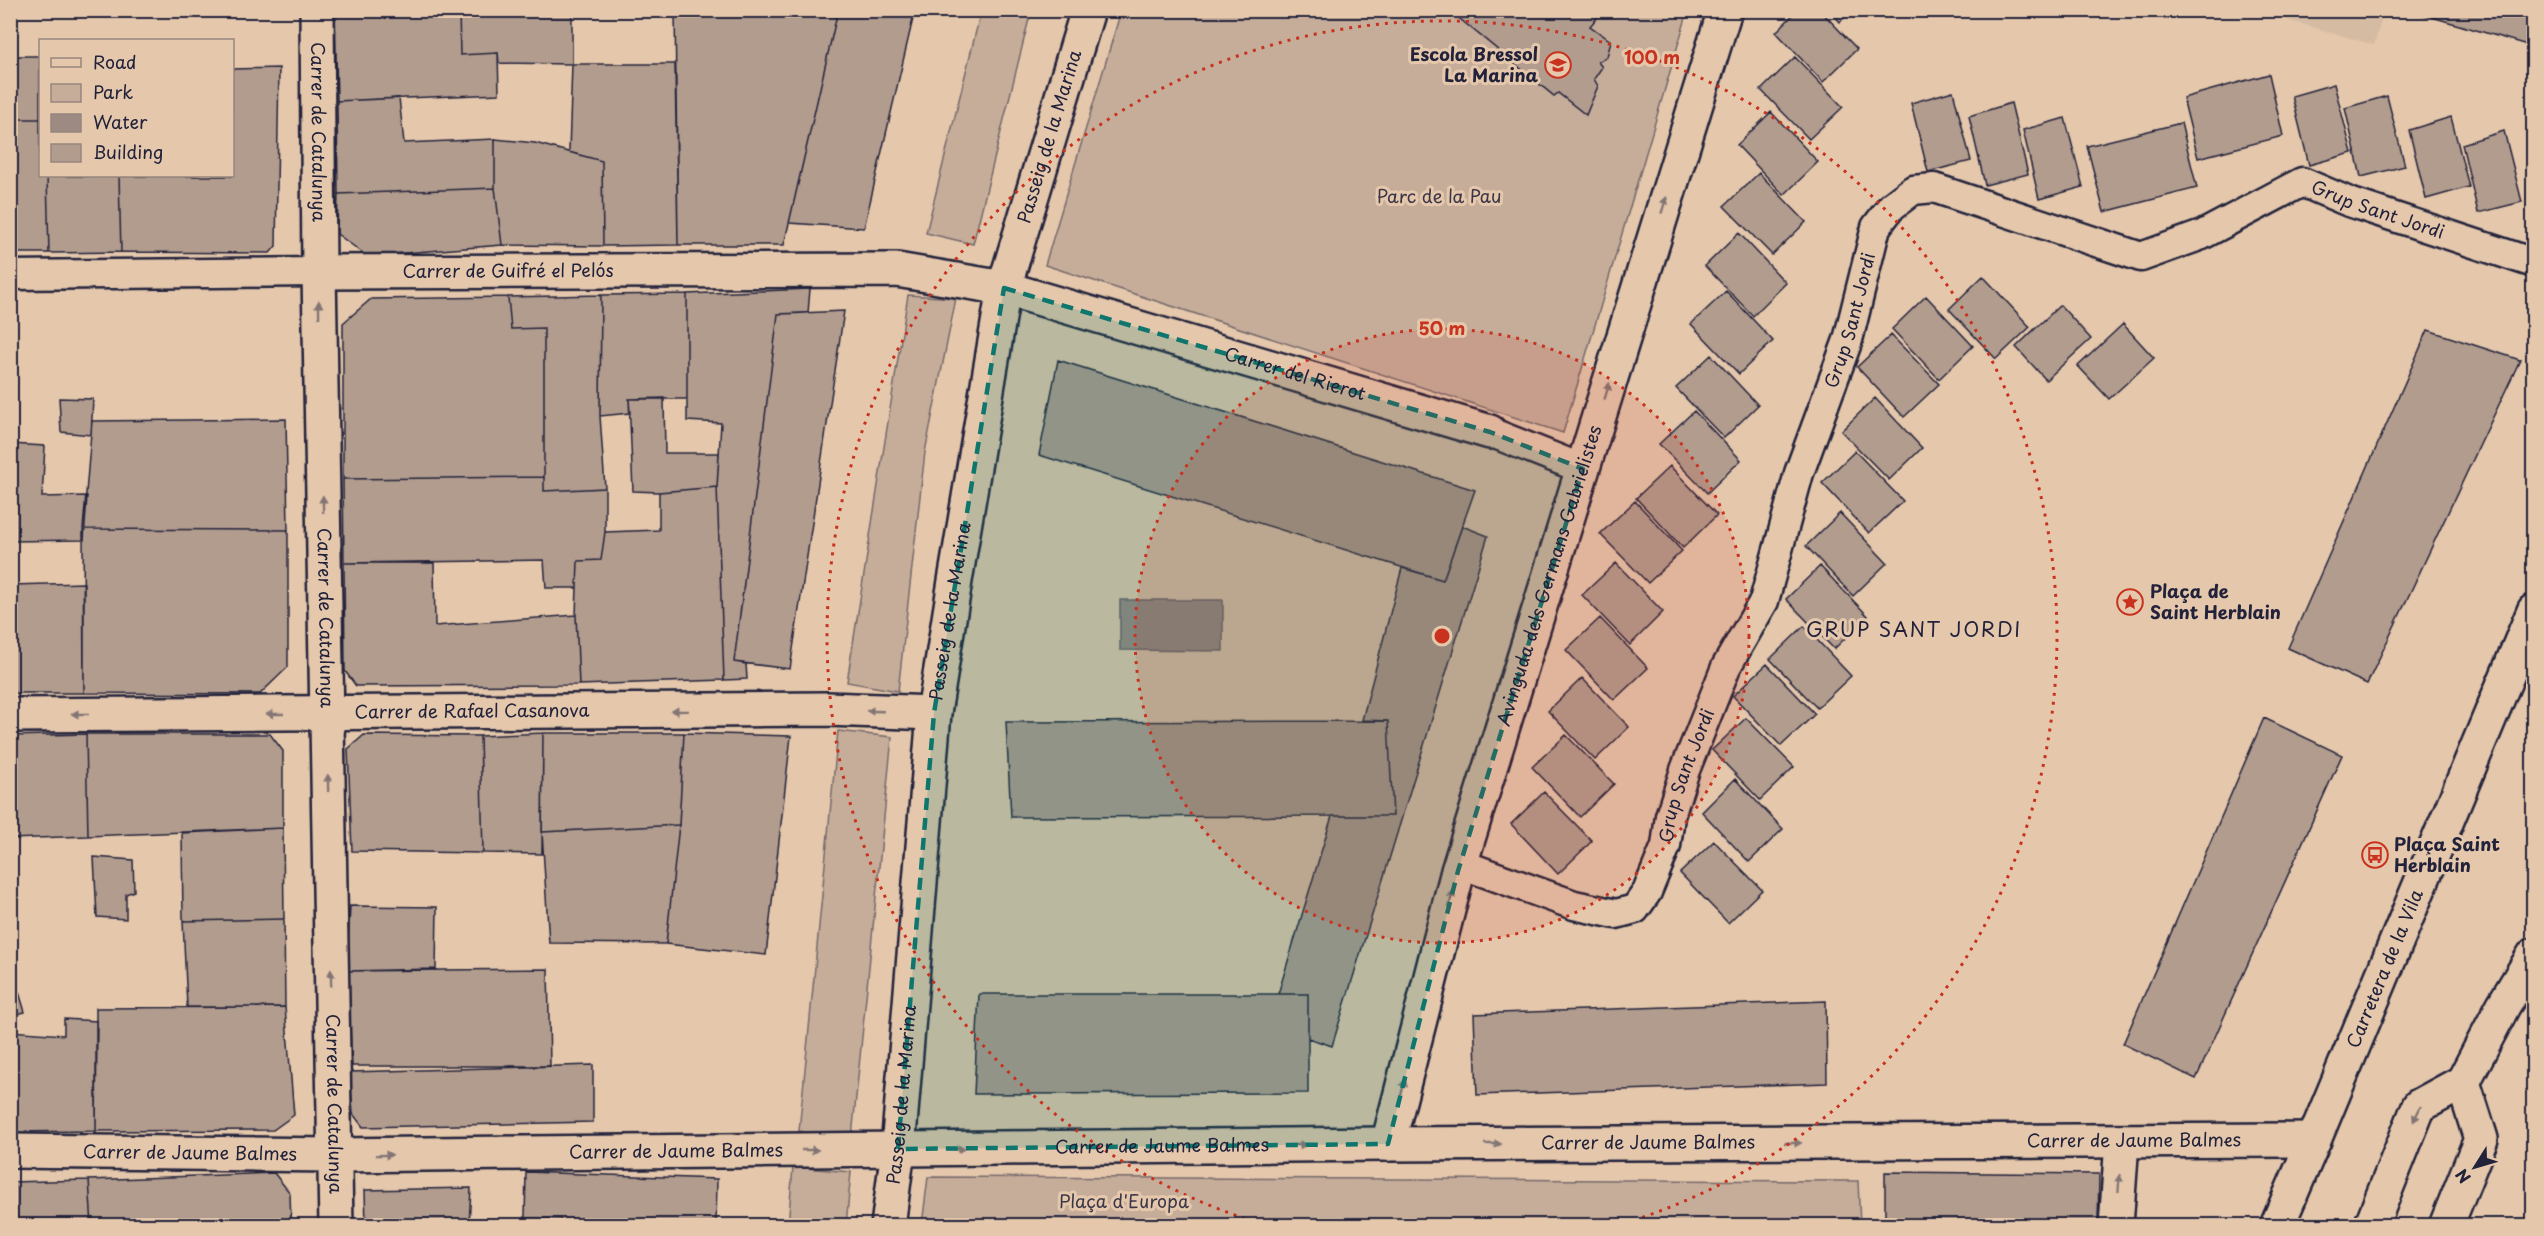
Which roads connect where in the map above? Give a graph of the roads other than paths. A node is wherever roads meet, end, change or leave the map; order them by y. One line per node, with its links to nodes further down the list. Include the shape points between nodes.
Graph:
1 (317, 10): 5 (street, Carrer de Catalunya)
2 (1088, 10): 7 (street, Passeig de la Marina)
3 (1725, 10): 9 (street, Avinguda dels Germans Gabrielistes, one-way to 3)
4 (2534, 263): 14 (street, Grup Sant Jordi, via 2349,202 2302,182 2202,235 2141,258 1934,188 1913,190 1892,206 1876,227 1848,340 1799,473 1764,601 1726,667 1685,770 1666,846 1647,892 1635,909 1616,914 1574,905)
5 (319, 272): 6 (street, Carrer de Guifré el Pelós); 7 (street, Carrer de Guifré el Pelós, via 897,270); 13 (street, Carrer de Catalunya, one-way to 5)
6 (10, 275)
7 (1004, 288): 8 (street, Carrer del Rierot); 11 (street, Passeig de la Marina)
8 (1490, 432): 9 (street, Carrer del Rierot)
9 (1583, 469): 14 (street, Avinguda dels Germans Gabrielistes)
10 (2534, 611): 17 (street, Carretera de la Vila)
11 (934, 713): 13 (street, Carrer de Rafael Casanova, one-way to 13, via 827,709); 20 (street, Passeig de la Marina)
12 (10, 714): 13 (street, Carrer de Rafael Casanova, one-way to 12)
13 (327, 714): 22 (street, Carrer de Catalunya, one-way to 13)
14 (1461, 864): 19 (street, Avinguda dels Germans Gabrielistes, one-way to 14)
15 (2534, 955): 16 (street)
16 (2463, 1082): 27 (street, one-way to 27, via 2419,1106); 28 (street, via 2481,1139)
17 (2314, 1140): 18 (street, Carrer de Jaume Balmes); 26 (street, Carretera de la Vila)
18 (2122, 1141): 19 (street, Carrer de Jaume Balmes, one-way to 18); 25 (street, one-way to 18)
19 (1388, 1144): 20 (street, Carrer de Jaume Balmes, one-way to 19)
20 (898, 1149): 22 (street, Carrer de Jaume Balmes, one-way to 20); 24 (street, Passeig de la Marina)
21 (10, 1151): 22 (street, Carrer de Jaume Balmes)
22 (334, 1155): 23 (street, Carrer de Catalunya)
23 (336, 1226)
24 (888, 1226)
25 (2116, 1226)
26 (2277, 1226)
27 (2371, 1226)
28 (2446, 1226)

